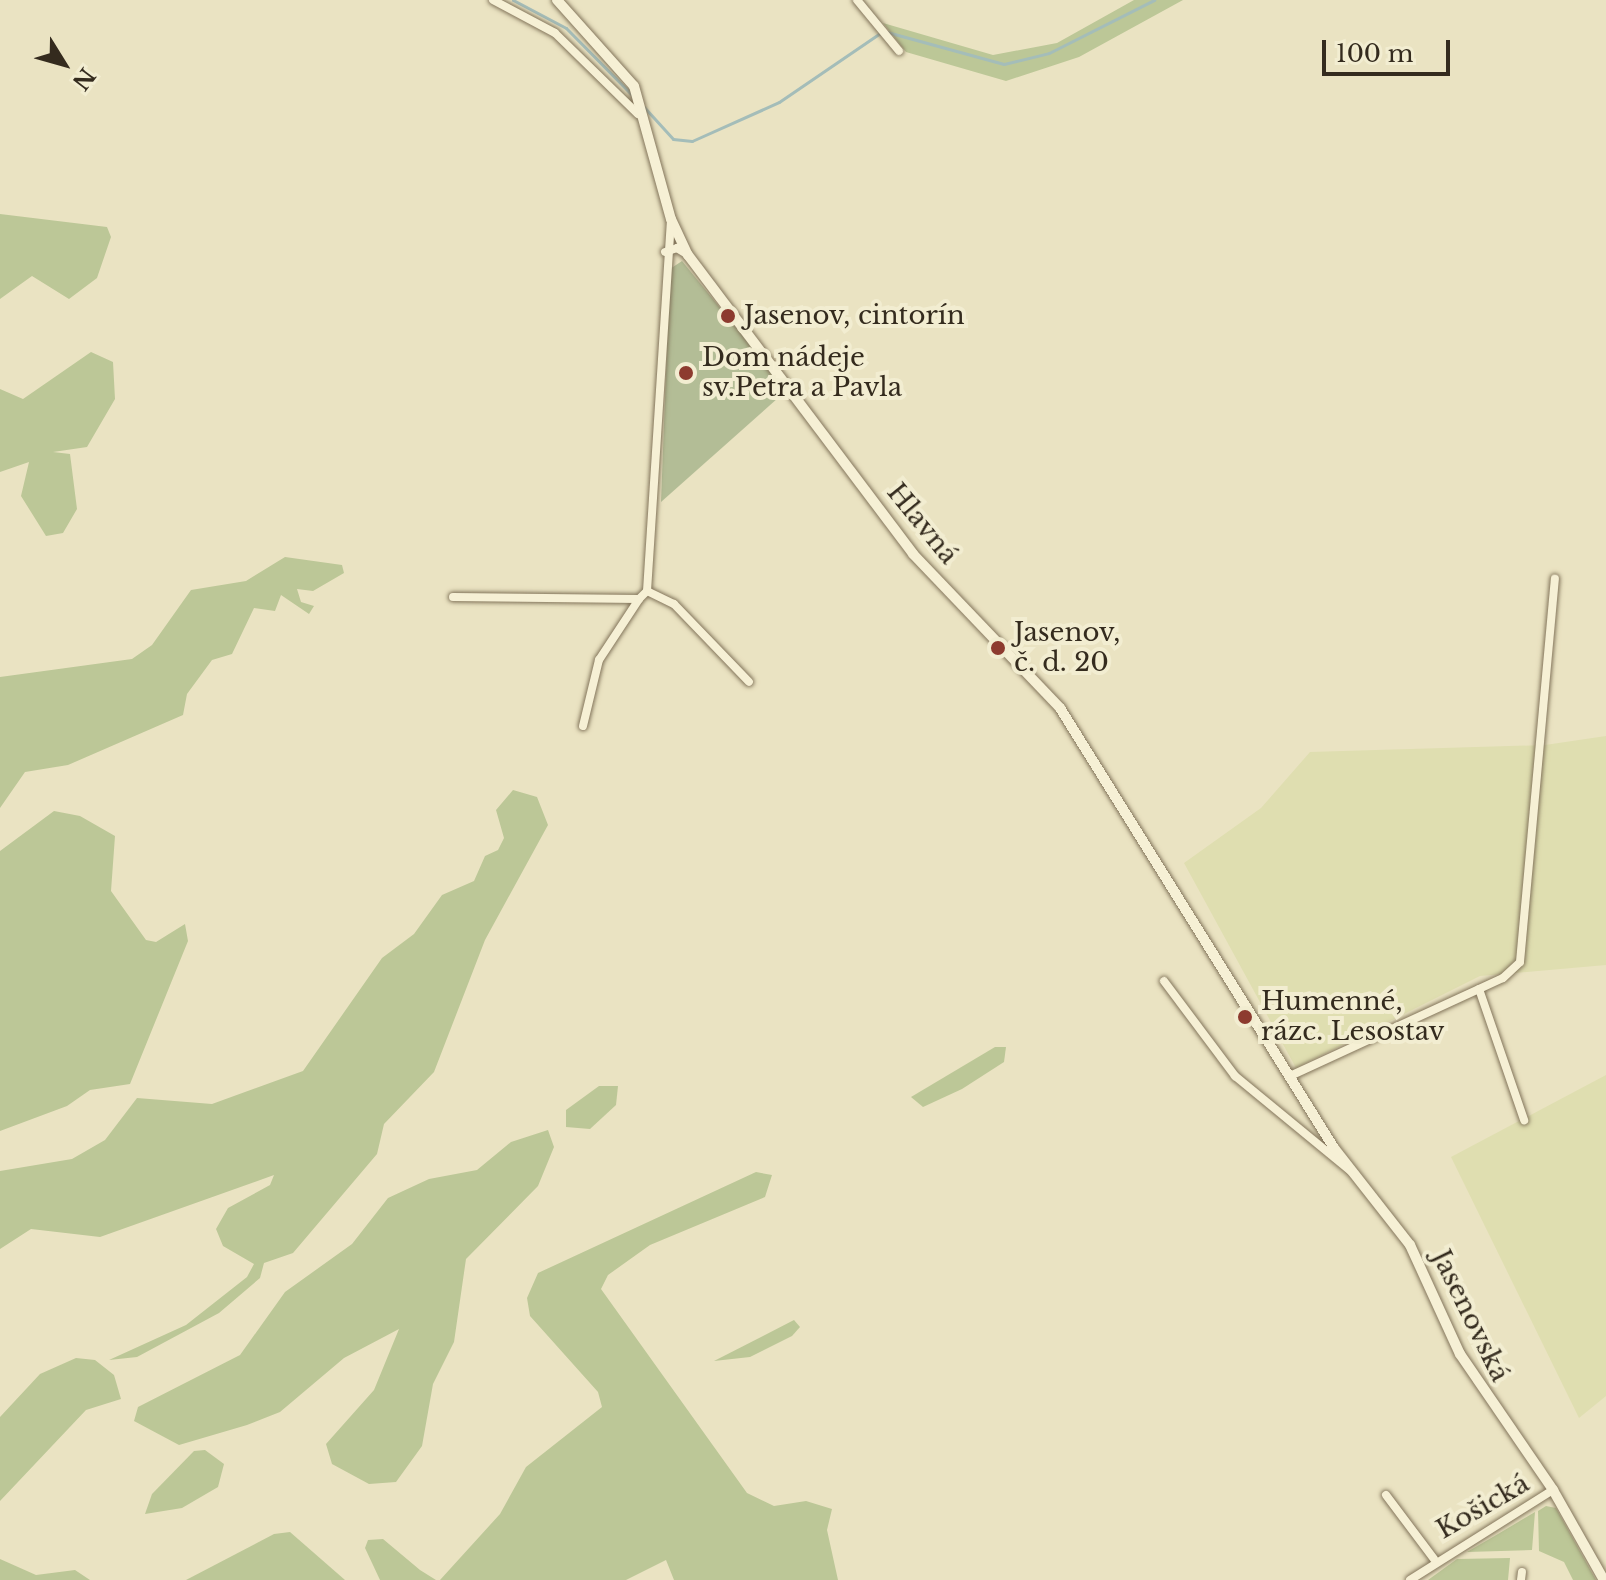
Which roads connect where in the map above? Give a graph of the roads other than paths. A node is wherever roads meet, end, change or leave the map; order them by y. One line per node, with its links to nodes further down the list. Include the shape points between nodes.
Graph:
1 (493, 0): 5 (street, via 555,33)
2 (557, 0): 5 (street, Hlavná, via 635,90)
3 (857, 0): 4 (street)
4 (899, 51)
5 (637, 111): 6 (street, Hlavná)
6 (671, 219): 7 (street); 8 (street, Hlavná)
7 (665, 252): 8 (street, via 677,248); 10 (street)
8 (688, 255): 17 (street, Hlavná, via 913,554 1060,708)
9 (1555, 579): 16 (street, via 1526,947 1503,978)
10 (647, 591): 12 (street); 13 (street, via 674,604)
11 (453, 597): 12 (street)
12 (639, 599): 14 (street, via 599,660)
13 (749, 682)
14 (583, 726)
15 (1164, 981): 20 (street, via 1235,1076 1327,1159)
16 (1479, 989): 18 (street); 19 (street)
17 (1283, 1064): 18 (street, Jasenovská)
18 (1290, 1076): 20 (street, Jasenovská)
19 (1524, 1120)
20 (1355, 1174): 21 (street, Jasenovská, via 1402,1232 1460,1354)
21 (1553, 1490): 23 (street, Košická); 25 (street, Jasenovská)
22 (1386, 1495): 23 (street, Košická)
23 (1434, 1559): 24 (street, Košická)
24 (1410, 1580)
25 (1604, 1580)

